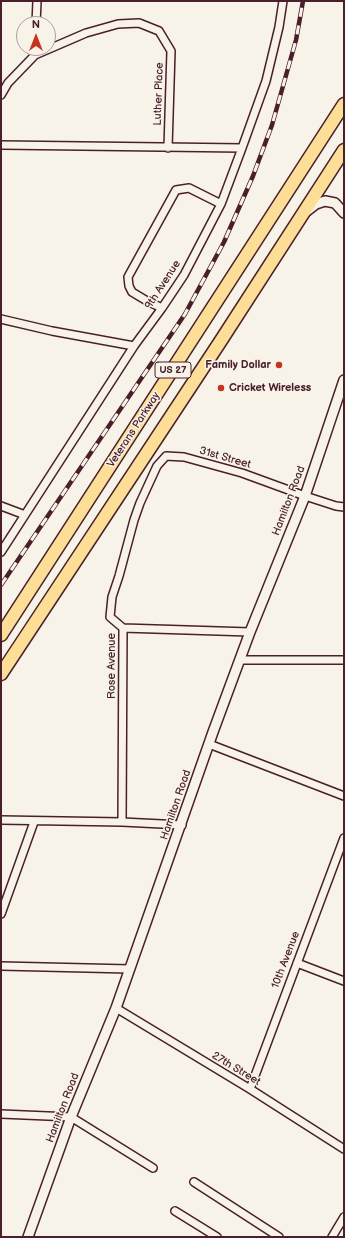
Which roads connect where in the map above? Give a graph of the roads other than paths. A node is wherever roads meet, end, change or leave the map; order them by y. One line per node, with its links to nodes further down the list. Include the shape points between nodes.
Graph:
1 (37, 1): 3 (street)
2 (283, 1): 10 (street, 9th Avenue, via 266,81)
3 (36, 16)
4 (56, 44): 9 (street, Luther Place, via 118,24 139,24 159,30 172,51)
5 (31, 56): 6 (street)
6 (1, 95)
7 (344, 104): 27 (main road, Veterans Parkway / US 27)
8 (1, 146): 9 (street)
9 (168, 148): 10 (street)
10 (242, 148): 12 (street, 9th Avenue)
11 (344, 150): 13 (main road, US 27)
12 (220, 204): 15 (street, 9th Avenue, via 184,275); 15 (street, via 189,188 176,190 128,277 132,292)
13 (304, 213): 14 (street, via 316,204 325,202 334,203); 30 (main road, US 27)
14 (344, 213)
15 (162, 308): 17 (street, 9th Avenue)
16 (1, 319): 17 (street)
17 (134, 346): 22 (street, 9th Avenue)
18 (344, 380): 19 (street, Hamilton Road)
19 (305, 496): 21 (street, 31st Street); 23 (street, 31st Street, via 242,473 184,457 166,456 157,466); 26 (street, Hamilton Road)
20 (1, 506): 22 (street)
21 (344, 507)
22 (25, 515): 24 (street, 9th Avenue)
23 (134, 520): 25 (street, Rose Avenue, via 110,610 110,616)
24 (1, 552)
25 (123, 628): 26 (street); 35 (street, Rose Avenue)
26 (250, 632): 28 (street, Hamilton Road)
27 (1, 635)
28 (241, 660): 29 (street); 31 (street, Hamilton Road)
29 (344, 660)
30 (1, 674)
31 (209, 744): 32 (street); 36 (street, Hamilton Road)
32 (344, 796)
33 (1, 820): 34 (street)
34 (34, 822): 35 (street); 38 (street)
35 (122, 822): 36 (street)
36 (182, 825): 41 (street, Hamilton Road)
37 (344, 838): 39 (street, 10th Avenue)
38 (1, 914)
39 (297, 963): 42 (street); 44 (street, 10th Avenue)
40 (1, 966): 41 (street)
41 (130, 968): 43 (street, Hamilton Road)
42 (344, 981)
43 (116, 1008): 44 (street, 27th Street); 46 (street, Hamilton Road)
44 (250, 1089): 47 (street, 27th Street)
45 (1, 1114): 46 (street)
46 (71, 1117): 48 (street); 52 (street, Hamilton Road)
47 (344, 1149)
48 (153, 1168)
49 (194, 1182): 54 (street)
50 (174, 1210): 53 (street)
51 (344, 1216): 55 (street)
52 (28, 1237)
53 (217, 1237)
54 (279, 1237)
55 (332, 1237)

